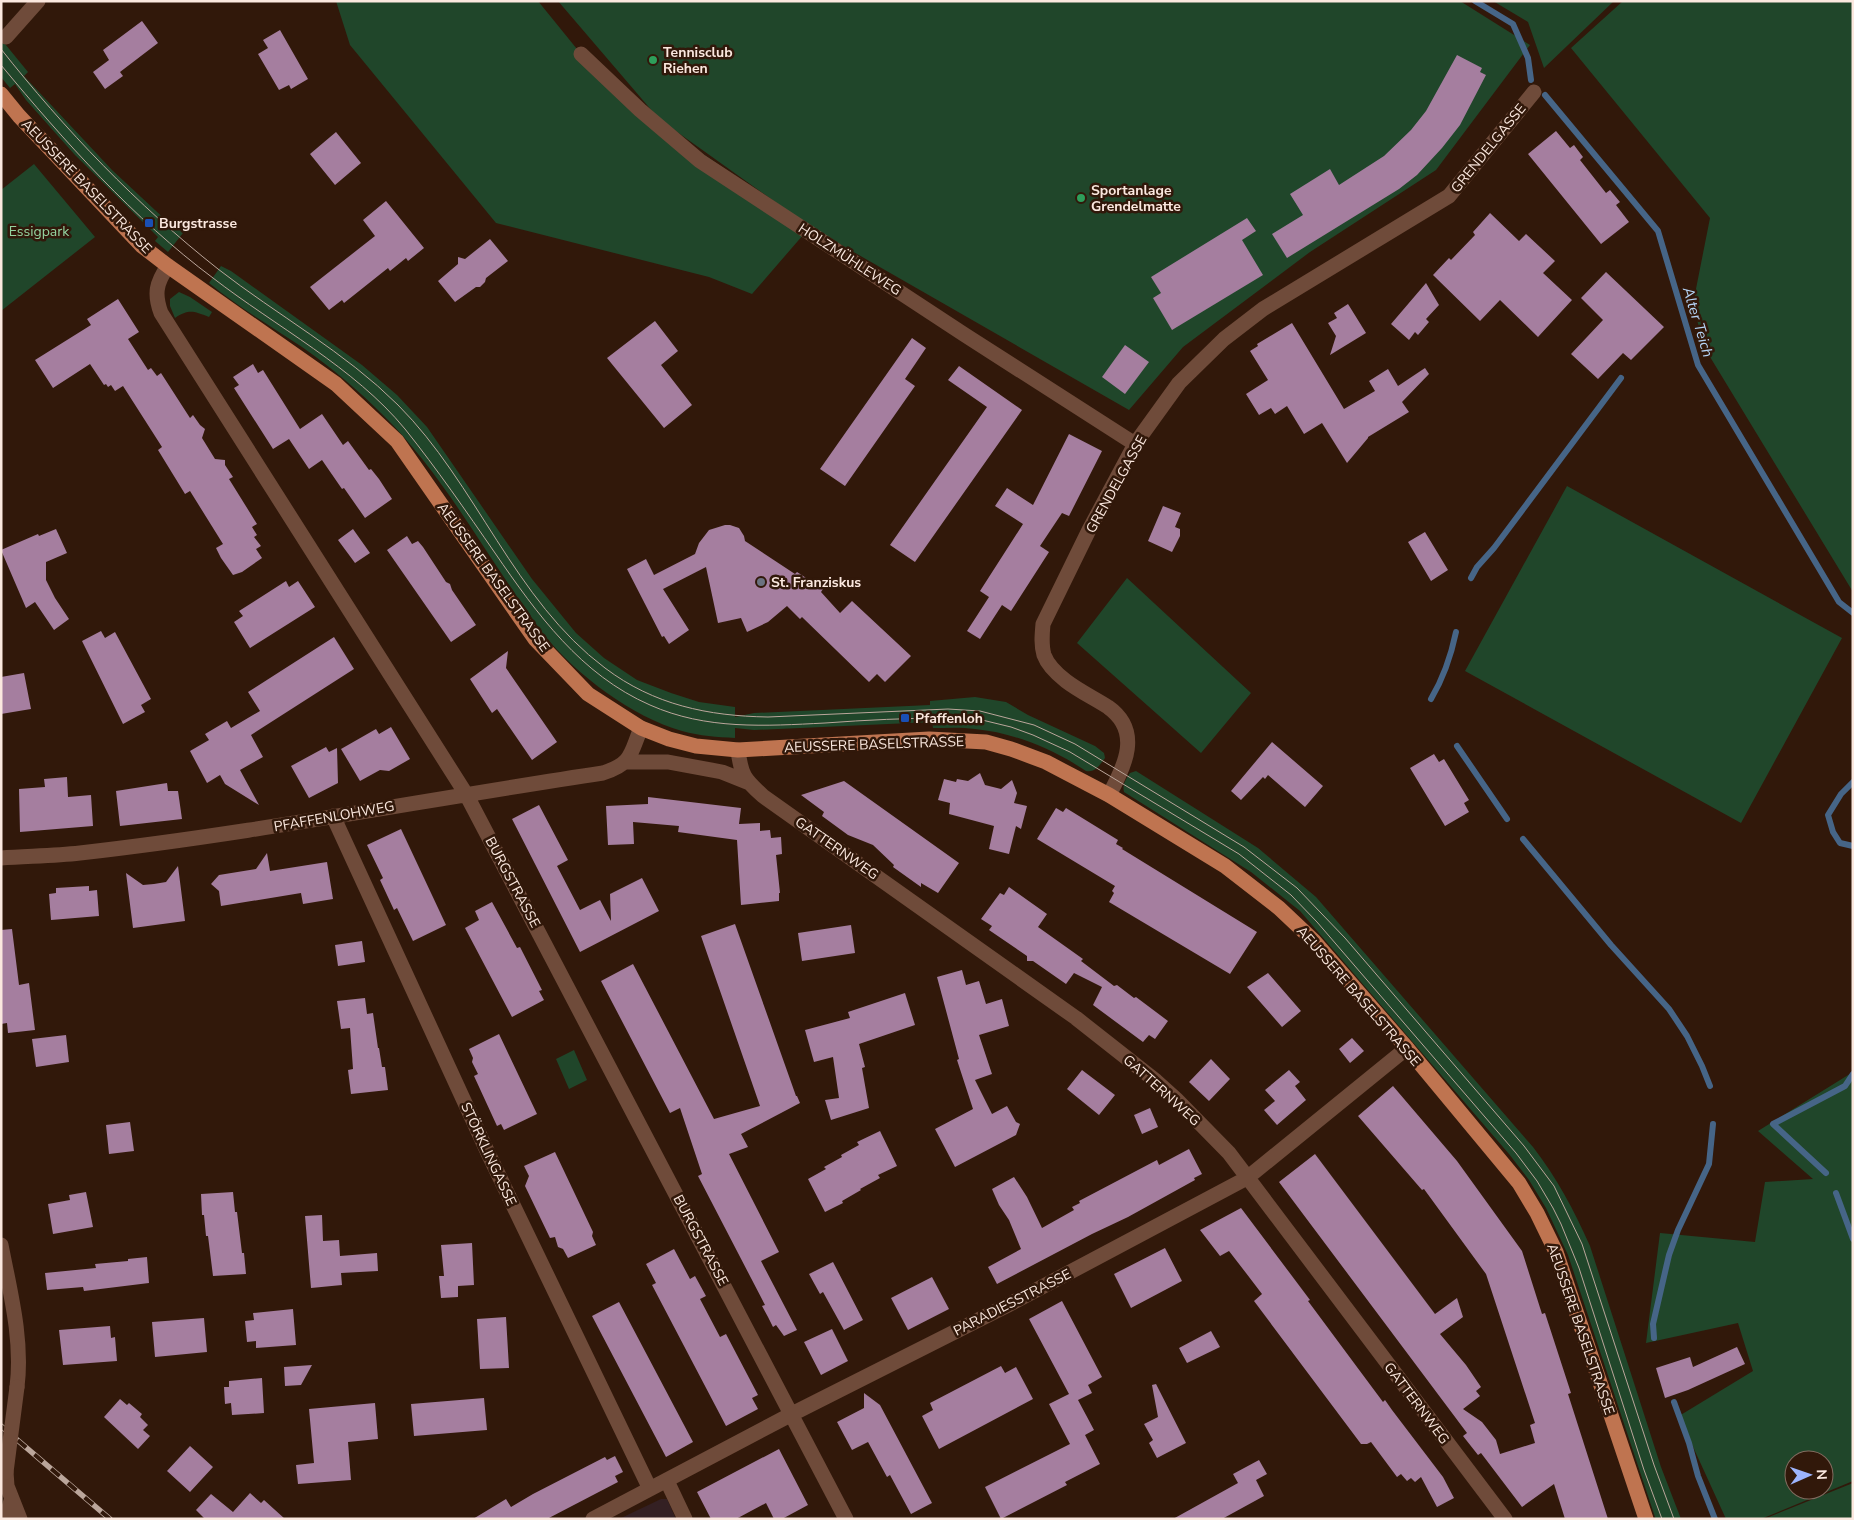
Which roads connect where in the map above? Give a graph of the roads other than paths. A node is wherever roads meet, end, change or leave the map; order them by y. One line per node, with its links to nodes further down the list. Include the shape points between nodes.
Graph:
1 (38, 1): 2 (street)
2 (6, 37)
3 (580, 54): 7 (street, HOLZMÜHLEWEG, via 700,161)
4 (1534, 92): 7 (street, GRENDELGASSE, via 1448,196 1263,309 1224,339 1179,384)
5 (3, 99): 6 (main road, AEUSSERE BASELSTRASSE, via 142,246)
6 (168, 266): 8 (main road, AEUSSERE BASELSTRASSE, via 336,384 374,418 409,457 535,639 588,694); 12 (street, BURGSTRASSE, via 157,289 161,313)
7 (1135, 444): 13 (street, GRENDELGASSE, via 1043,624 1041,640 1044,655 1054,672 1108,708 1124,725 1128,753)
8 (641, 728): 9 (main road, AEUSSERE BASELSTRASSE, via 696,746); 10 (street)
9 (738, 750): 11 (street); 13 (main road, AEUSSERE BASELSTRASSE, via 929,739 986,742 1046,762)
10 (627, 762): 11 (street, via 668,762 722,772); 12 (street, PFAFFENLOHWEG, via 603,773)
11 (747, 782): 17 (street, GATTERNWEG, via 1076,1018 1176,1099 1229,1153)
12 (466, 794): 14 (street, PFAFFENLOHWEG); 19 (street, BURGSTRASSE)
13 (1109, 795): 16 (main road, AEUSSERE BASELSTRASSE, via 1225,866 1279,908 1314,941)
14 (333, 816): 15 (street, PFAFFENLOHWEG, via 79,853); 21 (street, STÖRKLINGASSE, via 488,1153)
15 (1, 858)
16 (1407, 1048): 17 (street, PARADIESSTRASSE); 29 (main road, AEUSSERE BASELSTRASSE, via 1519,1183 1540,1219 1556,1252)
17 (1247, 1178): 19 (street, PARADIESSTRASSE, via 1008,1305); 28 (street, GATTERNWEG)
18 (1, 1245): 22 (street, bridge, via 16,1322 19,1370)
19 (792, 1414): 20 (street, PARADIESSTRASSE); 27 (street, BURGSTRASSE)
20 (667, 1481): 21 (street, PARADIESSTRASSE); 26 (street)
21 (650, 1490): 25 (street, PARADIESSTRASSE)
22 (6, 1496): 23 (street, via 8,1514); 24 (street)
23 (4, 1519)
24 (20, 1519)
25 (593, 1519)
26 (685, 1519)
27 (846, 1519)
28 (1505, 1519)
29 (1646, 1519)

